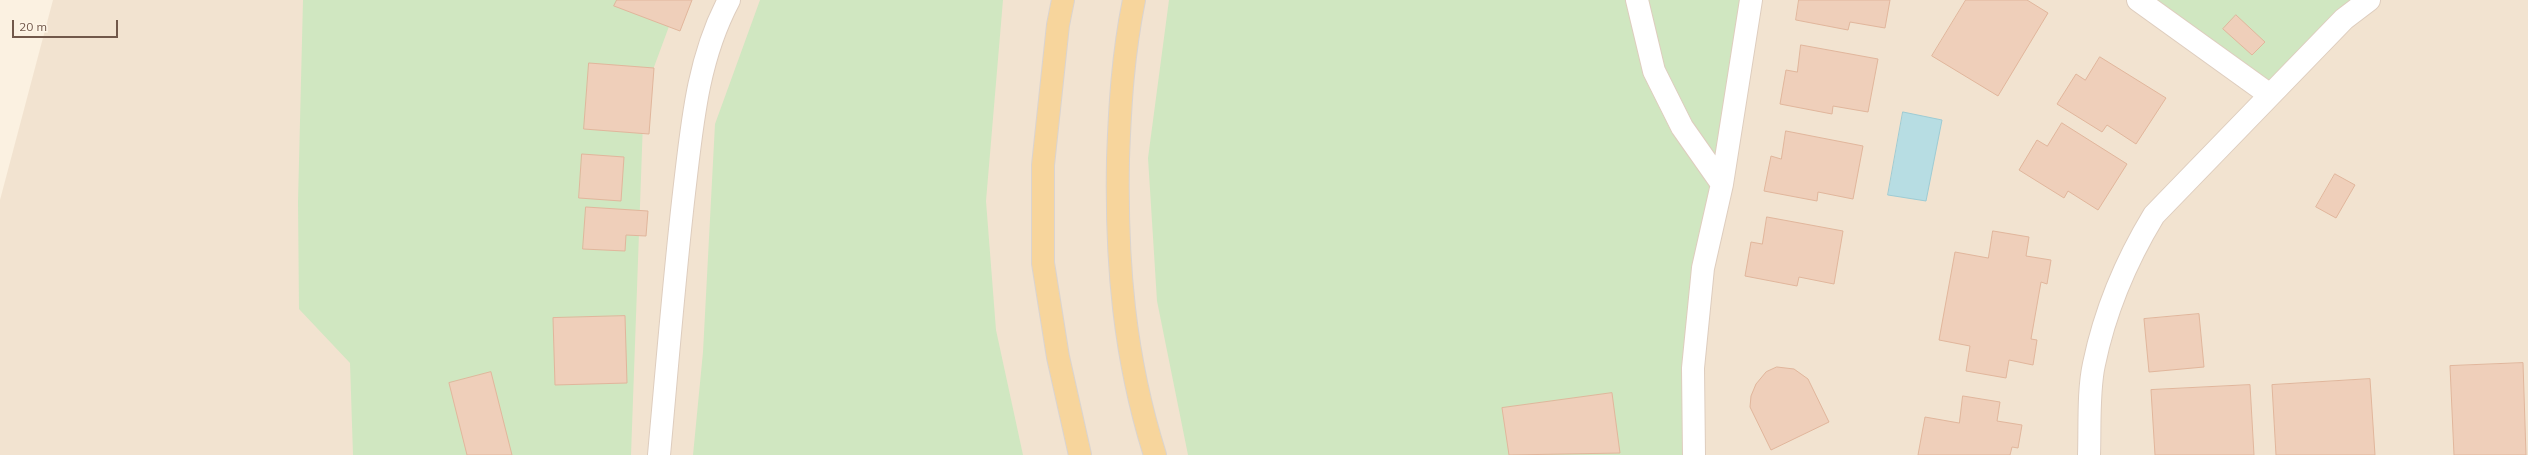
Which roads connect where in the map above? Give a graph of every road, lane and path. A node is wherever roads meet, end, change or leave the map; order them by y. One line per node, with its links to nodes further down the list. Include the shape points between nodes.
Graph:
1 (729, 0): 10 (street, via 716,26 702,69 695,105)
2 (1063, 0): 11 (main road, via 1043,165 1043,263 1058,357)
3 (1134, 0): 12 (main road, via 1124,47 1119,118 1117,204 1120,282 1128,346 1138,396)
4 (1637, 0): 9 (street, via 1654,71 1682,127)
5 (1751, 0): 9 (street)
6 (2138, 0): 8 (street)
7 (2369, 0): 8 (street, via 2344,19)
8 (2270, 95): 14 (street, via 2154,215 2134,248 2114,294 2094,365)
9 (1722, 184): 13 (street, via 1703,268 1693,368)
10 (659, 455)
11 (1080, 455)
12 (1155, 455)
13 (1694, 455)
14 (2089, 455)

